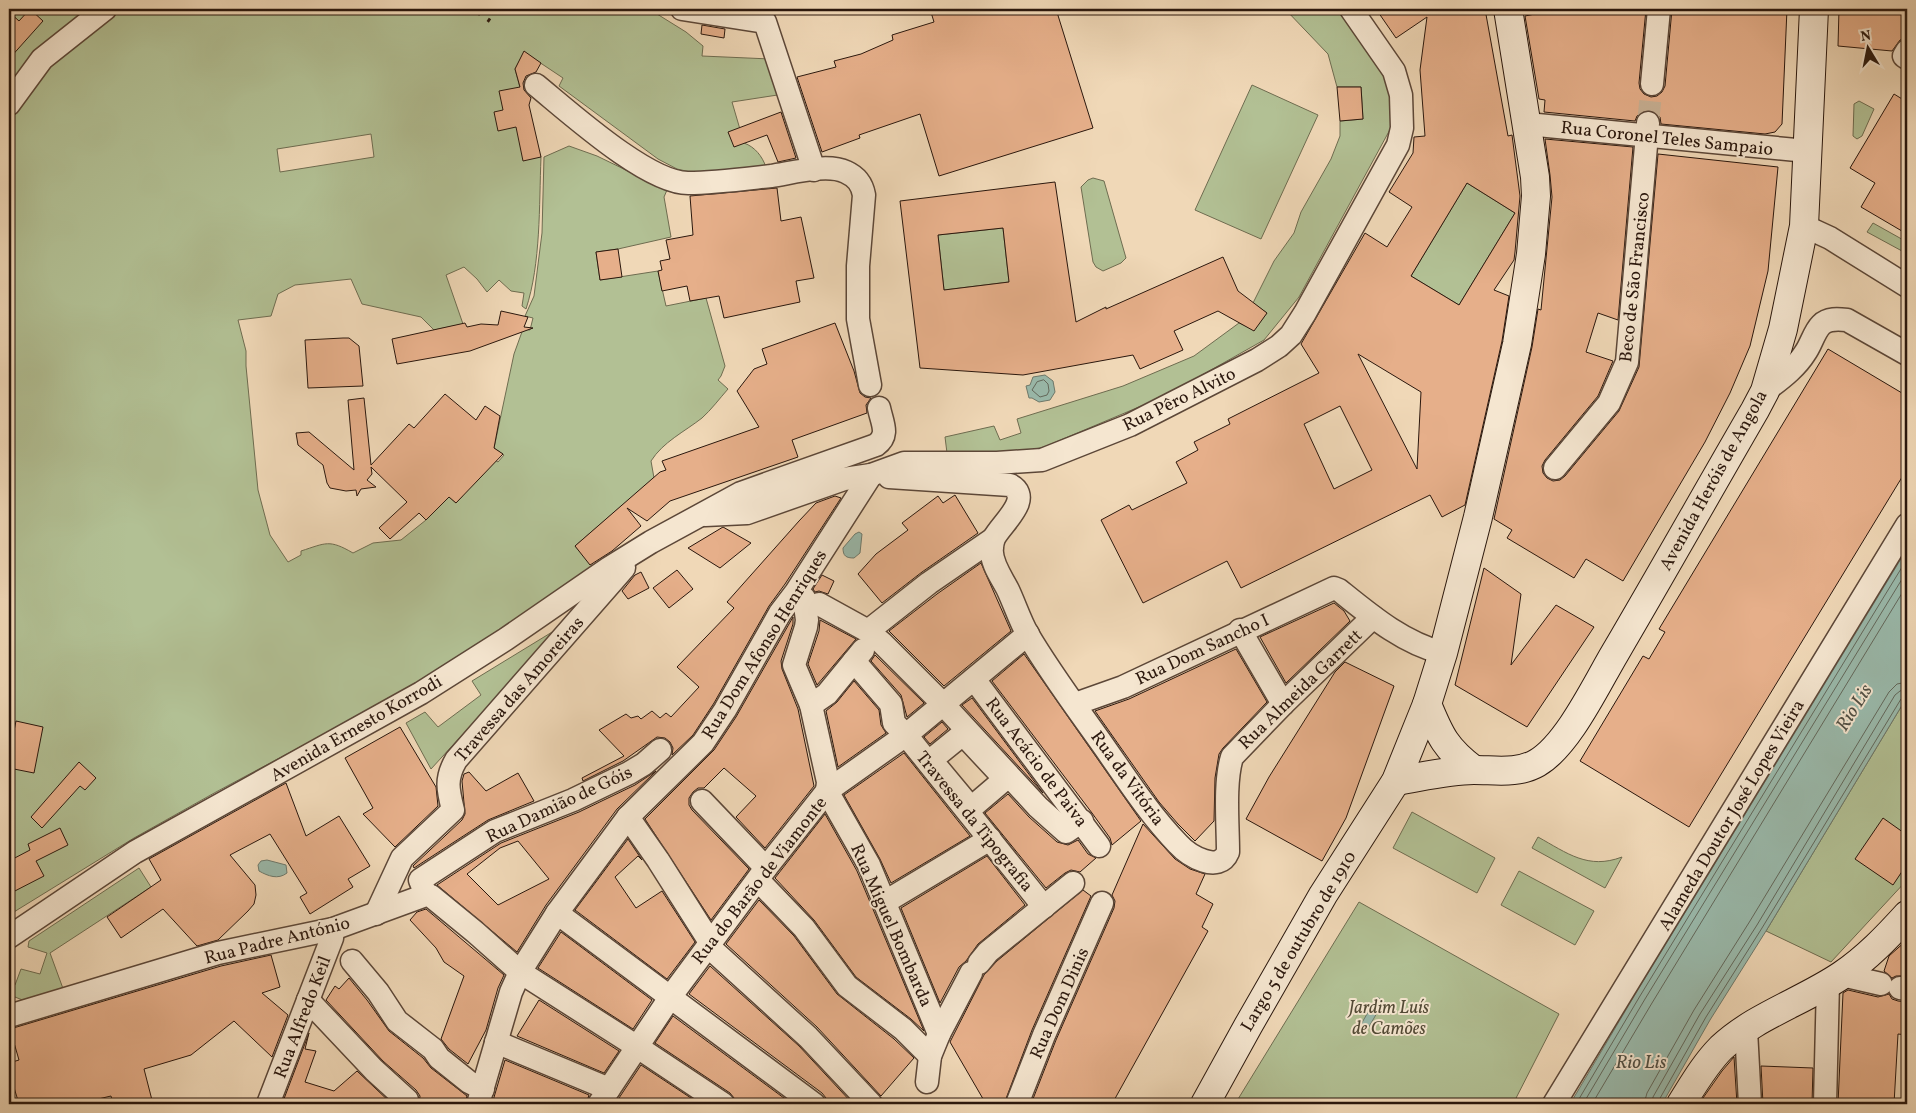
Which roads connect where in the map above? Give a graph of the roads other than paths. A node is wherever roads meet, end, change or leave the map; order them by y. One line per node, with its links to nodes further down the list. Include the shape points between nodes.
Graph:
1 (105, 9): 9 (street, via 42,59)
2 (682, 9): 13 (street, via 766,22)
3 (1351, 9): 21 (street, Rua Pêro Alvito, via 1394,71 1401,95 1402,128 1398,145 1291,335 1257,360 1130,425 1042,460 997,464 904,463)
4 (1508, 9): 10 (main road, Largo 5 de outubro de 1910)
5 (1659, 9): 7 (street)
6 (1814, 9): 12 (main road, Avenida Heróis de Angola)
7 (1652, 84)
8 (536, 85): 13 (street, via 613,147 663,176 686,183)
9 (9, 104)
10 (1528, 124): 11 (street, Rua Coronel Teles Sampaio); 31 (main road, Largo 5 de outubro de 1910, via 1536,196 1517,344 1478,517)
11 (1648, 130): 12 (street, Rua Coronel Teles Sampaio); 20 (street, Beco de São Francisco, via 1624,371 1609,403)
12 (1807, 152): 14 (main road, Avenida Heróis de Angola)
13 (814, 170): 17 (street, via 846,172 862,186 858,318)
14 (1804, 226): 15 (street, via 1830,238); 18 (main road, Avenida Heróis de Angola, via 1783,329)
15 (1907, 286)
16 (1907, 354): 18 (street, via 1847,320 1828,321 1820,326 1797,365)
17 (870, 385)
18 (1765, 391): 40 (main road, Avenida Heróis de Angola, via 1569,731 1542,760 1520,770)
19 (879, 408): 22 (street, Avenida Ernesto Korrodi, via 885,433 883,440 876,445 741,493)
20 (1555, 468)
21 (871, 475): 22 (street, Rua Pêro Alvito, via 844,479 747,513); 24 (street, via 1010,485 1019,494 1019,501); 44 (street, Rua Dom Afonso Henriques, via 780,613 703,743)
22 (701, 516): 25 (street, Avenida Ernesto Korrodi)
23 (1907, 525): 83 (street, Alameda Doutor José Lopes Vieira)
24 (993, 539): 28 (street, via 929,582); 29 (street, Rua da Vitória, via 993,559)
25 (642, 547): 56 (street, Travessa das Amoreiras, via 456,760 448,781 453,810 402,858); 59 (street, Avenida Ernesto Korrodi, via 506,640 428,688 135,852)
26 (1373, 617): 27 (street, Rua Dom Sancho I, via 1336,588); 31 (street, via 1415,643); 35 (street, Rua Almeida Garrett)
27 (1240, 630): 34 (street, Rua Dom Sancho I, via 1123,687); 35 (street)
28 (871, 634): 30 (street); 33 (street); 37 (street, via 812,601 794,666)
29 (1028, 634): 32 (street, Rua do Barão de Viamonte); 34 (street, Rua da Vitória)
30 (854, 661): 37 (street, via 827,694); 38 (street, Travessa da Tipografia, via 891,704 894,723)
31 (1440, 664): 36 (main road, Largo 5 de outubro de 1910)
32 (974, 679): 33 (street, Rua do Barão de Viamonte); 45 (street, Rua Acácio de Paiva)
33 (943, 704): 38 (street, Rua do Barão de Viamonte); 45 (street, via 1038,807 1066,832)
34 (1075, 704): 48 (street, Rua da Vitória, via 1145,805)
35 (1283, 704): 48 (street, Rua Almeida Garrett, via 1232,757 1229,765 1226,858 1206,861)
36 (1427, 704): 40 (main road, via 1450,751); 41 (main road, Largo 5 de outubro de 1910)
37 (811, 705): 42 (street, via 828,782)
38 (906, 735): 42 (street, Rua do Barão de Viamonte); 46 (street, Travessa da Tipografia)
39 (660, 750): 51 (street, Rua Damião de Góis, via 629,773 574,800 495,831 420,880)
40 (1474, 770): 41 (main road)
41 (1396, 781): 82 (main road, Largo 5 de outubro de 1910, via 1323,895)
42 (827, 791): 49 (street, Rua do Barão de Viamonte); 52 (street, Rua Miguel Bombarda)
43 (702, 801): 49 (street)
44 (628, 817): 55 (street, Rua Dom Afonso Henriques); 60 (street)
45 (1082, 821): 47 (street, Rua Acácio de Paiva)
46 (990, 838): 52 (street); 54 (street, Travessa da Tipografia)
47 (1099, 846)
48 (1184, 850)
49 (762, 874): 60 (street, Rua do Barão de Viamonte); 72 (street, via 847,986 904,1029)
50 (1073, 883): 54 (street)
51 (426, 895): 56 (street, Rua Padre António); 62 (street, via 468,926)
52 (886, 902): 69 (street, Rua Miguel Bombarda)
53 (1102, 903): 81 (street, Rua Dom Dinis)
54 (1044, 907): 69 (street, via 988,952 975,968)
55 (558, 912): 62 (street, Rua Dom Afonso Henriques); 65 (street)
56 (376, 914): 58 (street, Rua Padre António)
57 (1907, 915): 63 (main road, via 1882,944)
58 (333, 929): 66 (street, Rua Alfredo Keil); 67 (street, Rua Padre António, via 218,953)
59 (9, 937)
60 (709, 944): 65 (street, Rua do Barão de Viamonte); 80 (street, via 808,1037)
61 (352, 960): 75 (street, via 398,1021 434,1049)
62 (520, 972): 70 (street, Rua Dom Afonso Henriques); 71 (street)
63 (1835, 979): 64 (street); 68 (main road); 86 (street)
64 (1896, 987)
65 (671, 996): 71 (street, Rua do Barão de Viamonte); 79 (street)
66 (308, 1000): 76 (street); 77 (street, Rua Alfredo Keil)
67 (9, 1016)
68 (1746, 1030): 84 (main road, via 1711,1059); 85 (street)
69 (939, 1034): 72 (street)
70 (496, 1042): 74 (street); 75 (street, Rua Dom Afonso Henriques)
71 (636, 1046): 74 (street, Rua do Barão de Viamonte); 78 (street)
72 (930, 1056): 73 (street)
73 (927, 1082)
74 (604, 1096)
75 (483, 1099)
76 (407, 1100)
77 (268, 1104)
78 (723, 1104)
79 (814, 1104)
80 (871, 1104)
81 (1016, 1104)
82 (1205, 1104)
83 (1554, 1104)
84 (1681, 1104)
85 (1750, 1104)
86 (1825, 1104)

